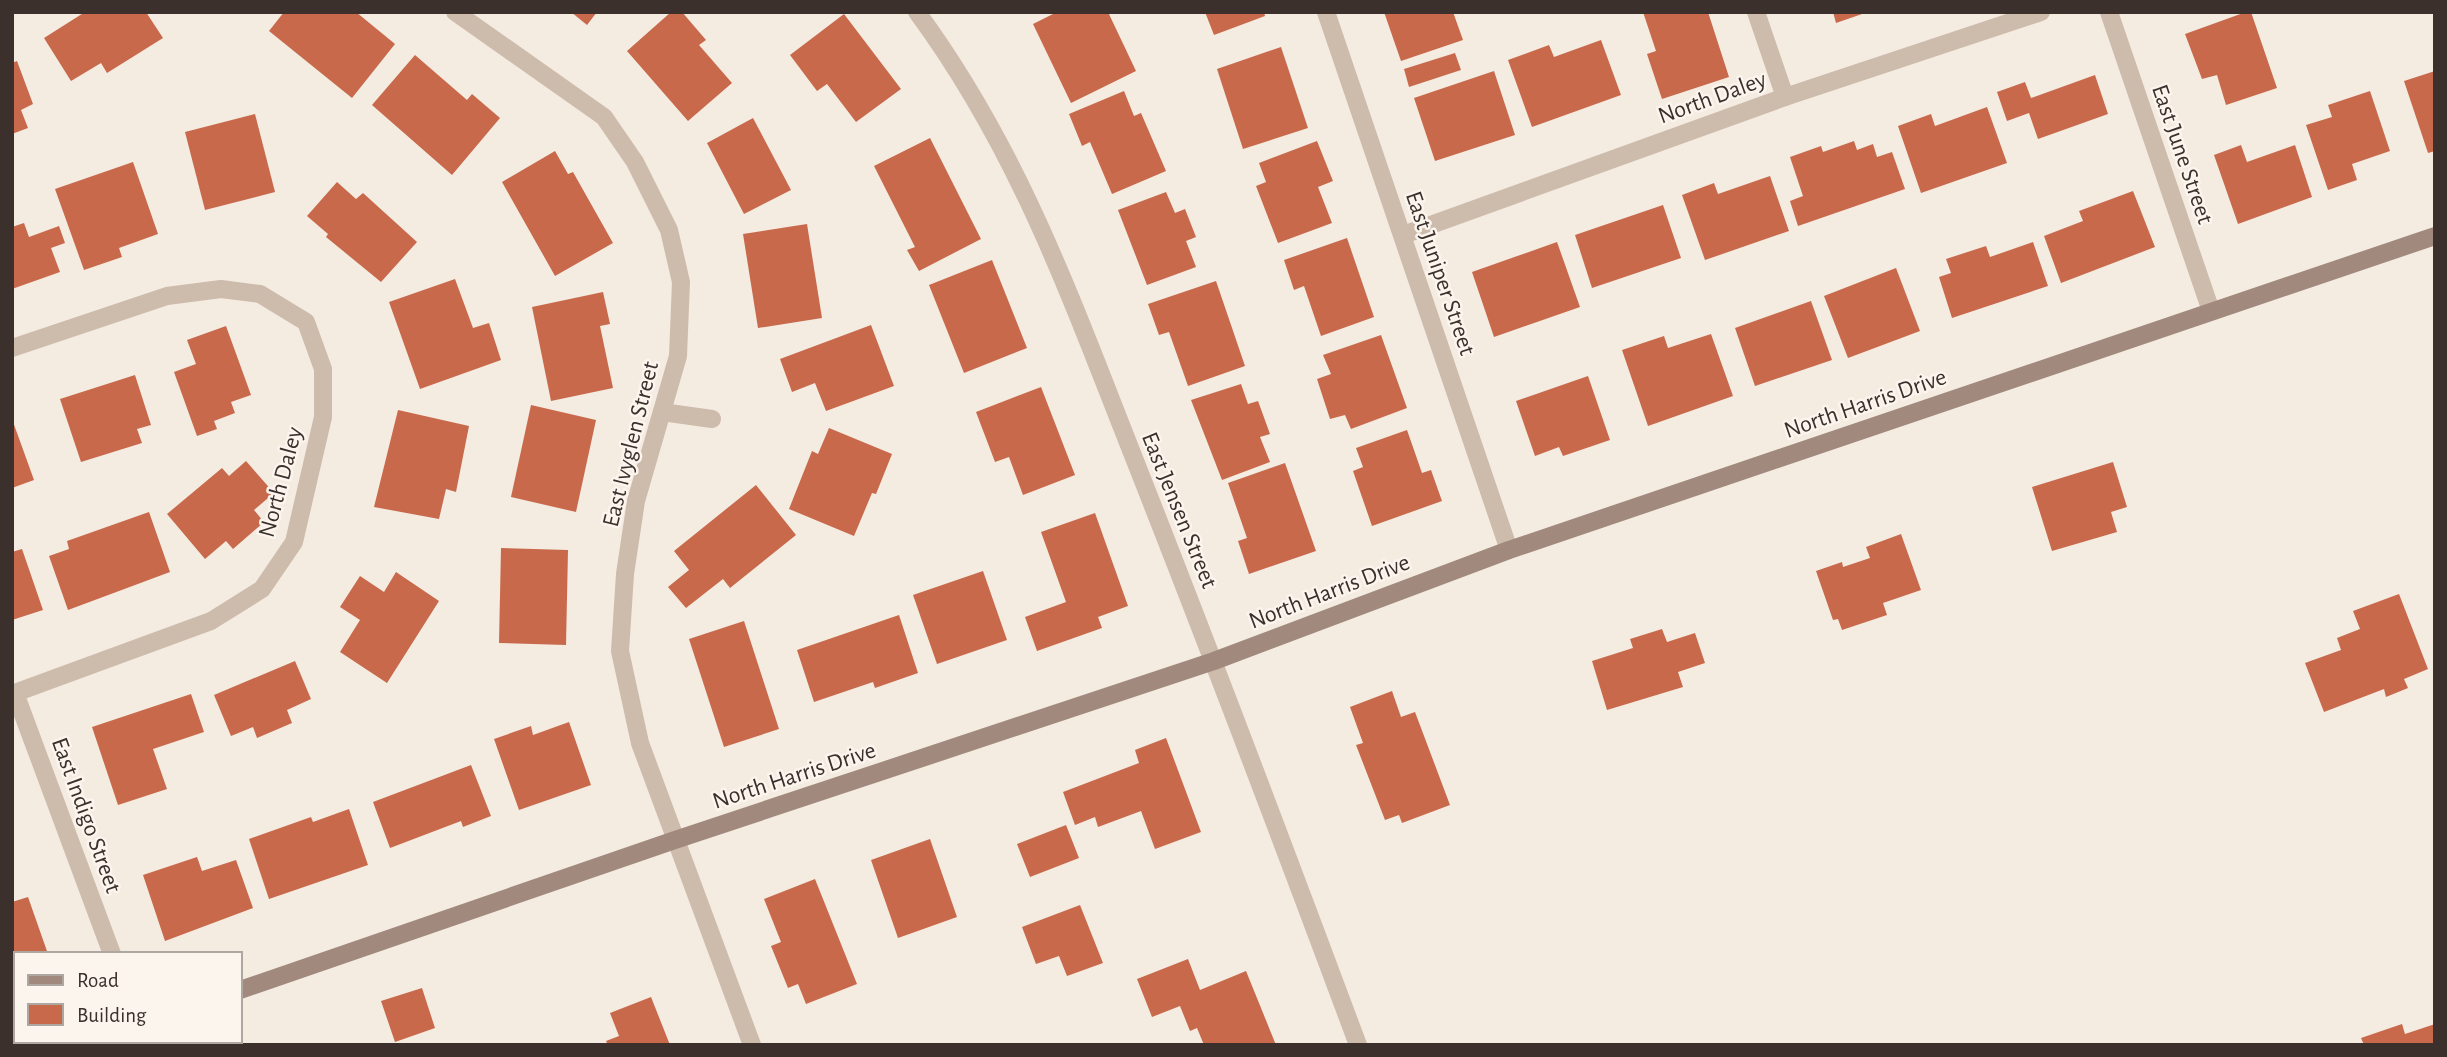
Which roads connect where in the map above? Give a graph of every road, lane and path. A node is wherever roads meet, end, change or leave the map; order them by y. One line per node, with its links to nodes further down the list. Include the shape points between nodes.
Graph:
1 (455, 12): 12 (street, East Ivyglen Street, via 604,117 635,162 669,230 681,282 678,356)
2 (917, 12): 15 (street, East Jensen Street, via 959,69 1008,155 1044,232)
3 (1326, 12): 8 (street, East Juniper Street)
4 (1756, 12): 7 (street)
5 (2041, 12): 7 (street, North Daley)
6 (2109, 12): 10 (street, East June Street)
7 (1784, 97): 8 (street, North Daley)
8 (1403, 235): 14 (street, East Juniper Street)
9 (2435, 236): 10 (street, North Harris Drive)
10 (2211, 311): 14 (street, North Harris Drive)
11 (12, 348): 16 (street, North Daley, via 167,296 221,289 260,295 306,322 323,369 323,417 294,542 262,589 211,621)
12 (662, 412): 13 (street); 17 (street, East Ivyglen Street, via 636,502 620,650 640,743)
13 (712, 419)
14 (1509, 550): 15 (street, North Harris Drive)
15 (1214, 661): 17 (street, North Harris Drive); 21 (street, East Jensen Street)
16 (14, 693): 18 (street, East Indigo Street)
17 (676, 840): 19 (street, North Harris Drive); 20 (street, East Ivyglen Street)
18 (111, 952)
19 (242, 989)
20 (752, 1045)
21 (1359, 1045)

